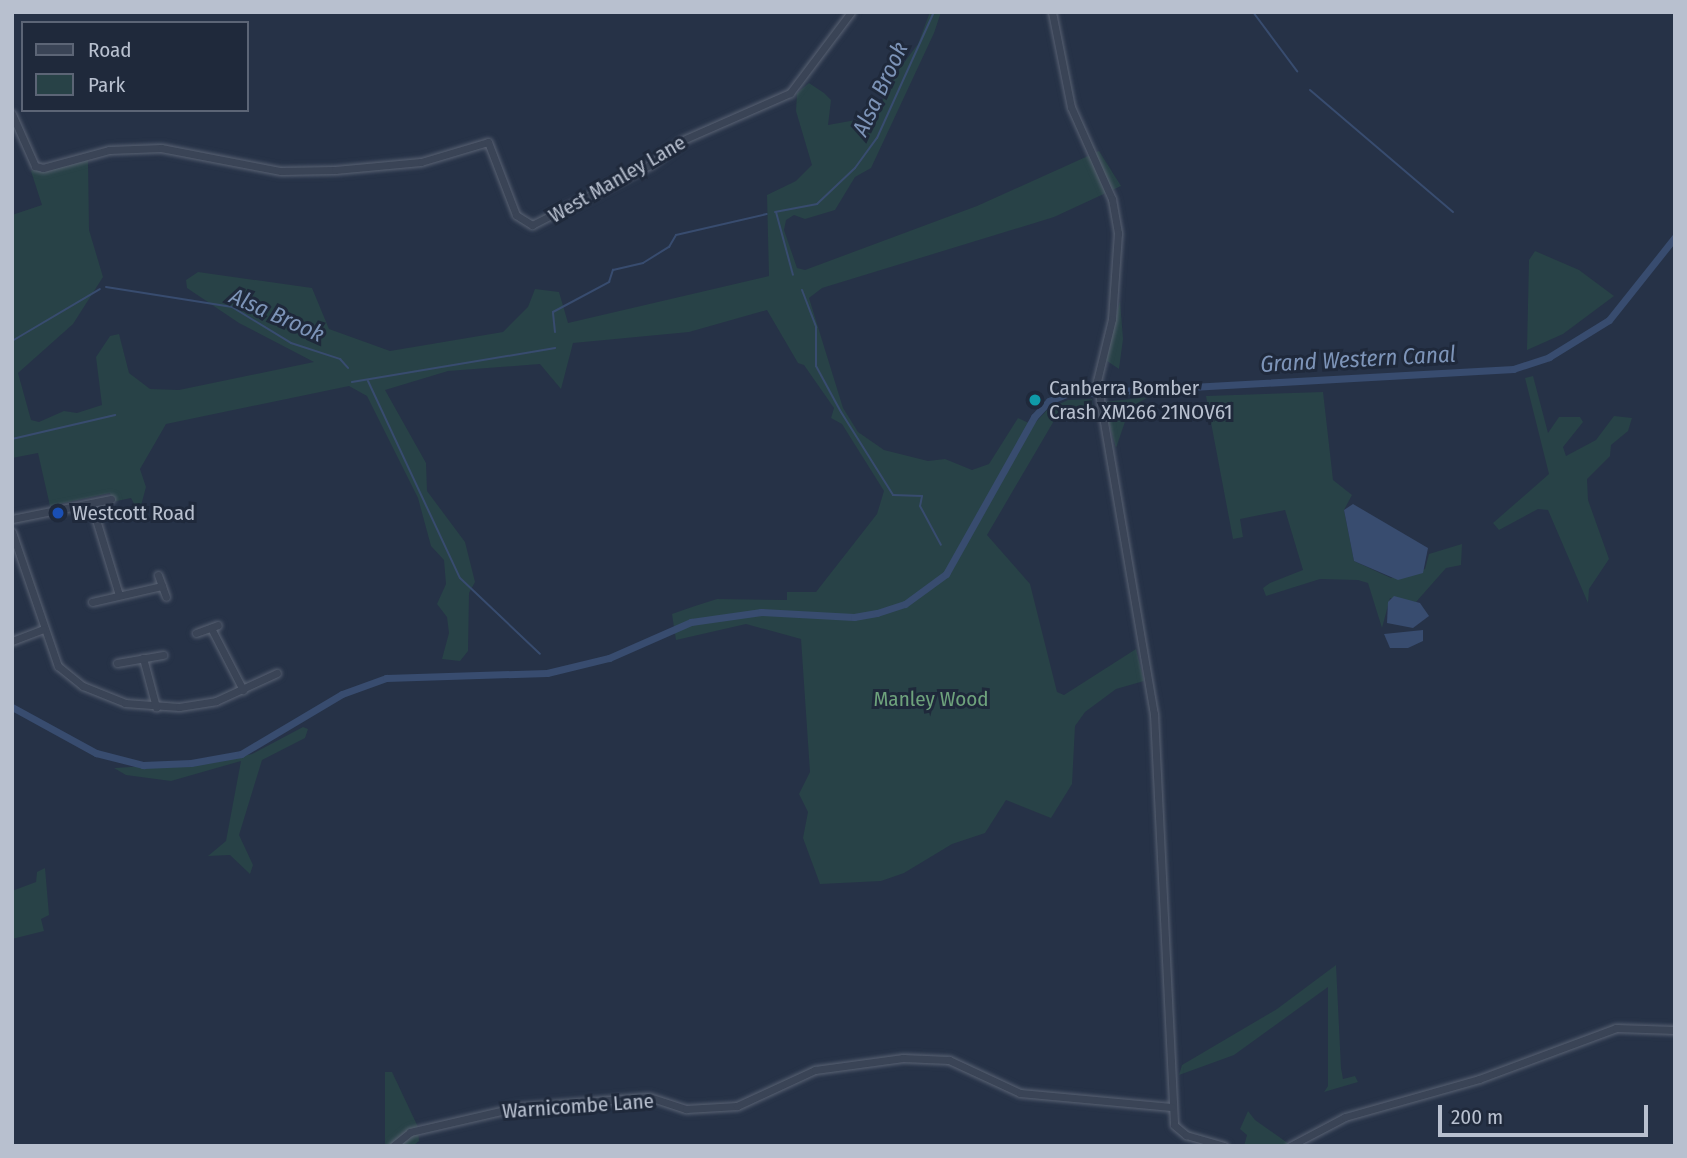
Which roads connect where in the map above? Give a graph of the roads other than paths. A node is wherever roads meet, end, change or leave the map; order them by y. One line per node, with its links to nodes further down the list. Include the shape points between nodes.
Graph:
1 (851, 12): 3 (street, West Manley Lane, via 790,93 683,140 650,165 532,225 516,215 488,142 421,162 335,170 281,170 161,148 109,150 43,168 35,166)
2 (1052, 12): 23 (street, via 1071,107 1107,187 1118,233 1117,277 1097,381 1154,714)
3 (12, 114)
4 (111, 499): 5 (street)
5 (90, 503): 6 (street); 10 (street)
6 (12, 519)
7 (12, 532): 13 (street)
8 (158, 575): 9 (street)
9 (162, 586): 10 (street); 11 (street)
10 (119, 596): 12 (street)
11 (166, 597)
12 (92, 602)
13 (43, 629): 15 (street); 21 (street, via 58,666 69,678 113,699)
14 (196, 633): 20 (street, via 214,627)
15 (12, 642)
16 (163, 655): 17 (street)
17 (143, 658): 18 (street); 21 (street)
18 (117, 663)
19 (277, 673): 20 (street)
20 (243, 690): 21 (street, via 202,704)
21 (156, 707)
22 (1675, 1031): 26 (street, via 1616,1028 1479,1079 1345,1118)
23 (1171, 1107): 24 (street, Warnicombe Lane, via 1020,1093 949,1060 904,1058 815,1070 737,1106 687,1109 649,1097 518,1107 410,1132); 25 (street, via 1179,1131)
24 (393, 1146)
25 (1224, 1146)
26 (1290, 1146)

